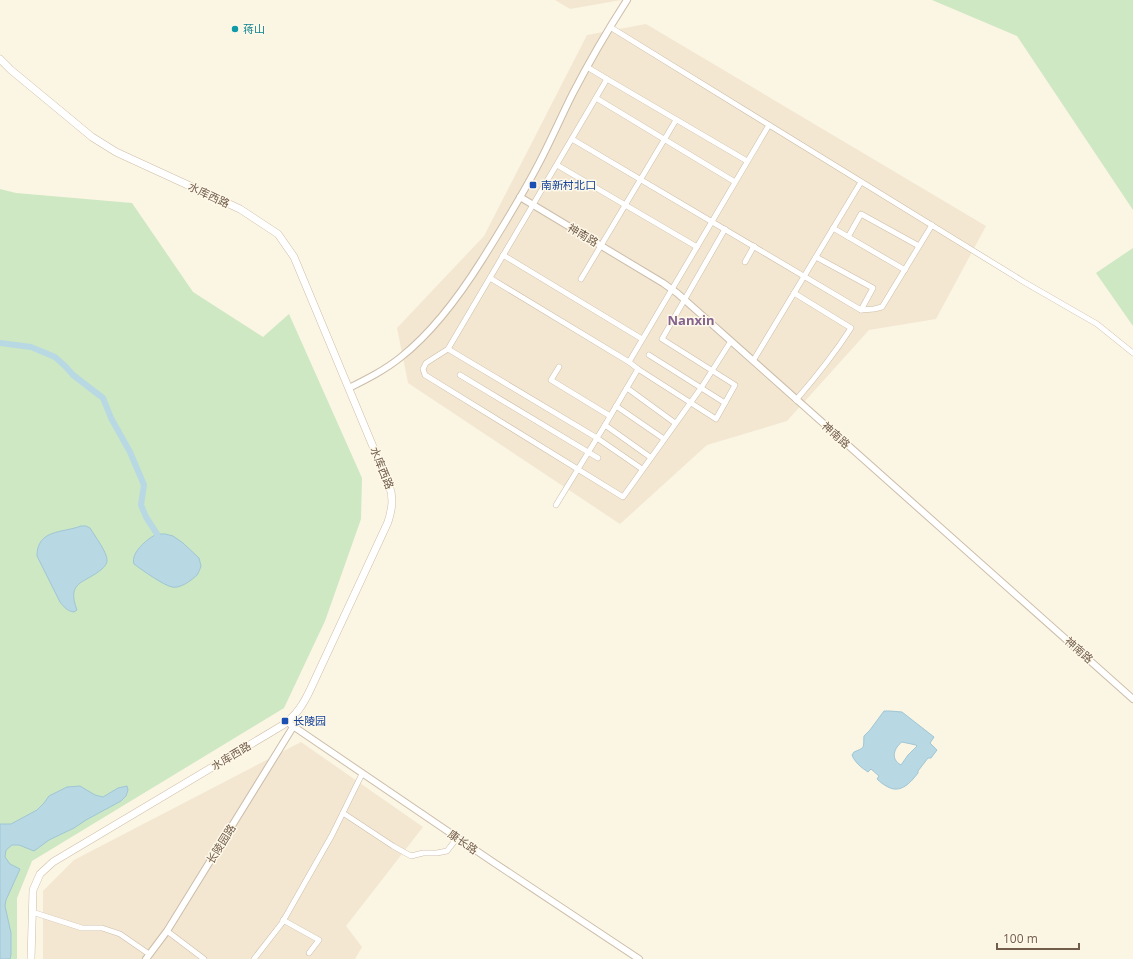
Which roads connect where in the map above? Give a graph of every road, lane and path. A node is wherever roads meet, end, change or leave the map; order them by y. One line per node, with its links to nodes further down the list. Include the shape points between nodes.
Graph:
1 (627, 0): 2 (street)
2 (610, 27): 4 (street); 8 (street)
3 (0, 59): 50 (main road, 水库西路, via 92,137 116,152 240,209 278,234 294,257)
4 (587, 67): 5 (street); 16 (street)
5 (607, 79): 6 (street); 7 (street)
6 (596, 98): 9 (street); 10 (street)
7 (676, 120): 10 (street); 11 (street)
8 (769, 125): 11 (street); 15 (street)
9 (572, 139): 12 (street); 13 (street)
10 (664, 139): 13 (street); 14 (street)
11 (747, 162): 14 (street)
12 (557, 165): 17 (street); 18 (street)
13 (640, 179): 18 (street); 19 (street)
14 (735, 182): 19 (street)
15 (861, 182): 20 (street); 21 (street)
16 (520, 197): 17 (street, 神南路); 50 (street, via 467,283 431,328 414,346 381,372)
17 (533, 205): 24 (street, 神南路); 28 (street)
18 (625, 205): 24 (street); 27 (street)
19 (712, 222): 22 (street); 27 (street)
20 (932, 225): 26 (street); 42 (street, via 1097,324)
21 (833, 228): 23 (street); 29 (street)
22 (725, 229): 25 (street); 37 (street)
23 (848, 237): 26 (street, via 861,214); 31 (street)
24 (601, 246): 34 (street); 35 (street, 神南路)
25 (754, 246): 30 (street); 32 (street)
26 (920, 246): 31 (street)
27 (697, 247): 35 (street)
28 (503, 255): 33 (street); 39 (street)
29 (816, 257): 32 (street); 38 (street, via 873,288)
30 (745, 262)
31 (905, 270): 38 (street, via 882,307)
32 (804, 276): 36 (street); 38 (street)
33 (490, 278): 41 (street); 45 (street)
34 (581, 279)
35 (671, 290): 37 (street, 神南路); 39 (street)
36 (794, 293): 44 (street); 53 (street, via 851,328 823,368)
37 (684, 300): 40 (street, 神南路); 48 (street, via 662,339)
38 (861, 310)
39 (642, 339): 45 (street)
40 (731, 341): 44 (street, 神南路); 48 (street)
41 (448, 349): 60 (street); 65 (street, via 426,363 425,375)
42 (1133, 353)
43 (649, 355): 52 (street)
44 (753, 361): 53 (street, 神南路)
45 (629, 362): 47 (street)
46 (559, 367): 57 (street, via 551,380)
47 (638, 369): 51 (street); 54 (street)
48 (713, 371): 52 (street); 55 (street, via 735,385)
49 (460, 376): 62 (street)
50 (349, 388): 69 (main road, 水库西路, via 391,488 392,511 305,701)
51 (627, 388): 56 (street); 58 (street)
52 (701, 388): 54 (street); 55 (street)
53 (796, 400): 68 (street, 神南路)
54 (690, 403): 55 (street, via 716,419); 58 (street)
55 (725, 403)
56 (616, 406): 57 (street); 61 (street)
57 (610, 416): 59 (street)
58 (675, 423): 61 (street)
59 (606, 425): 60 (street); 63 (street)
60 (598, 438): 62 (street); 66 (street)
61 (664, 439): 63 (street)
62 (588, 453): 64 (street); 65 (street)
63 (650, 457): 66 (street)
64 (598, 458)
65 (578, 469): 66 (street, via 623,497); 67 (street)
66 (642, 469)
67 (556, 505)
68 (1133, 699)
69 (290, 724): 70 (street, 康长路); 73 (main road, 水库西路, via 53,862 36,881); 75 (street, 长陵园路)
70 (362, 774): 71 (street); 72 (street, 康长路)
71 (343, 812): 72 (street, via 411,856 447,851); 74 (street)
72 (457, 838): 82 (street, 康长路)
73 (32, 912): 77 (street, via 82,928 102,928 120,934); 79 (main road, 水库西路)
74 (283, 920): 76 (street, via 320,940); 78 (street)
75 (167, 931): 77 (street, 长陵园路); 80 (street)
76 (309, 953)
77 (147, 956)
78 (256, 957): 81 (street)
79 (31, 959)
80 (204, 959)
81 (262, 959)
82 (640, 959)

